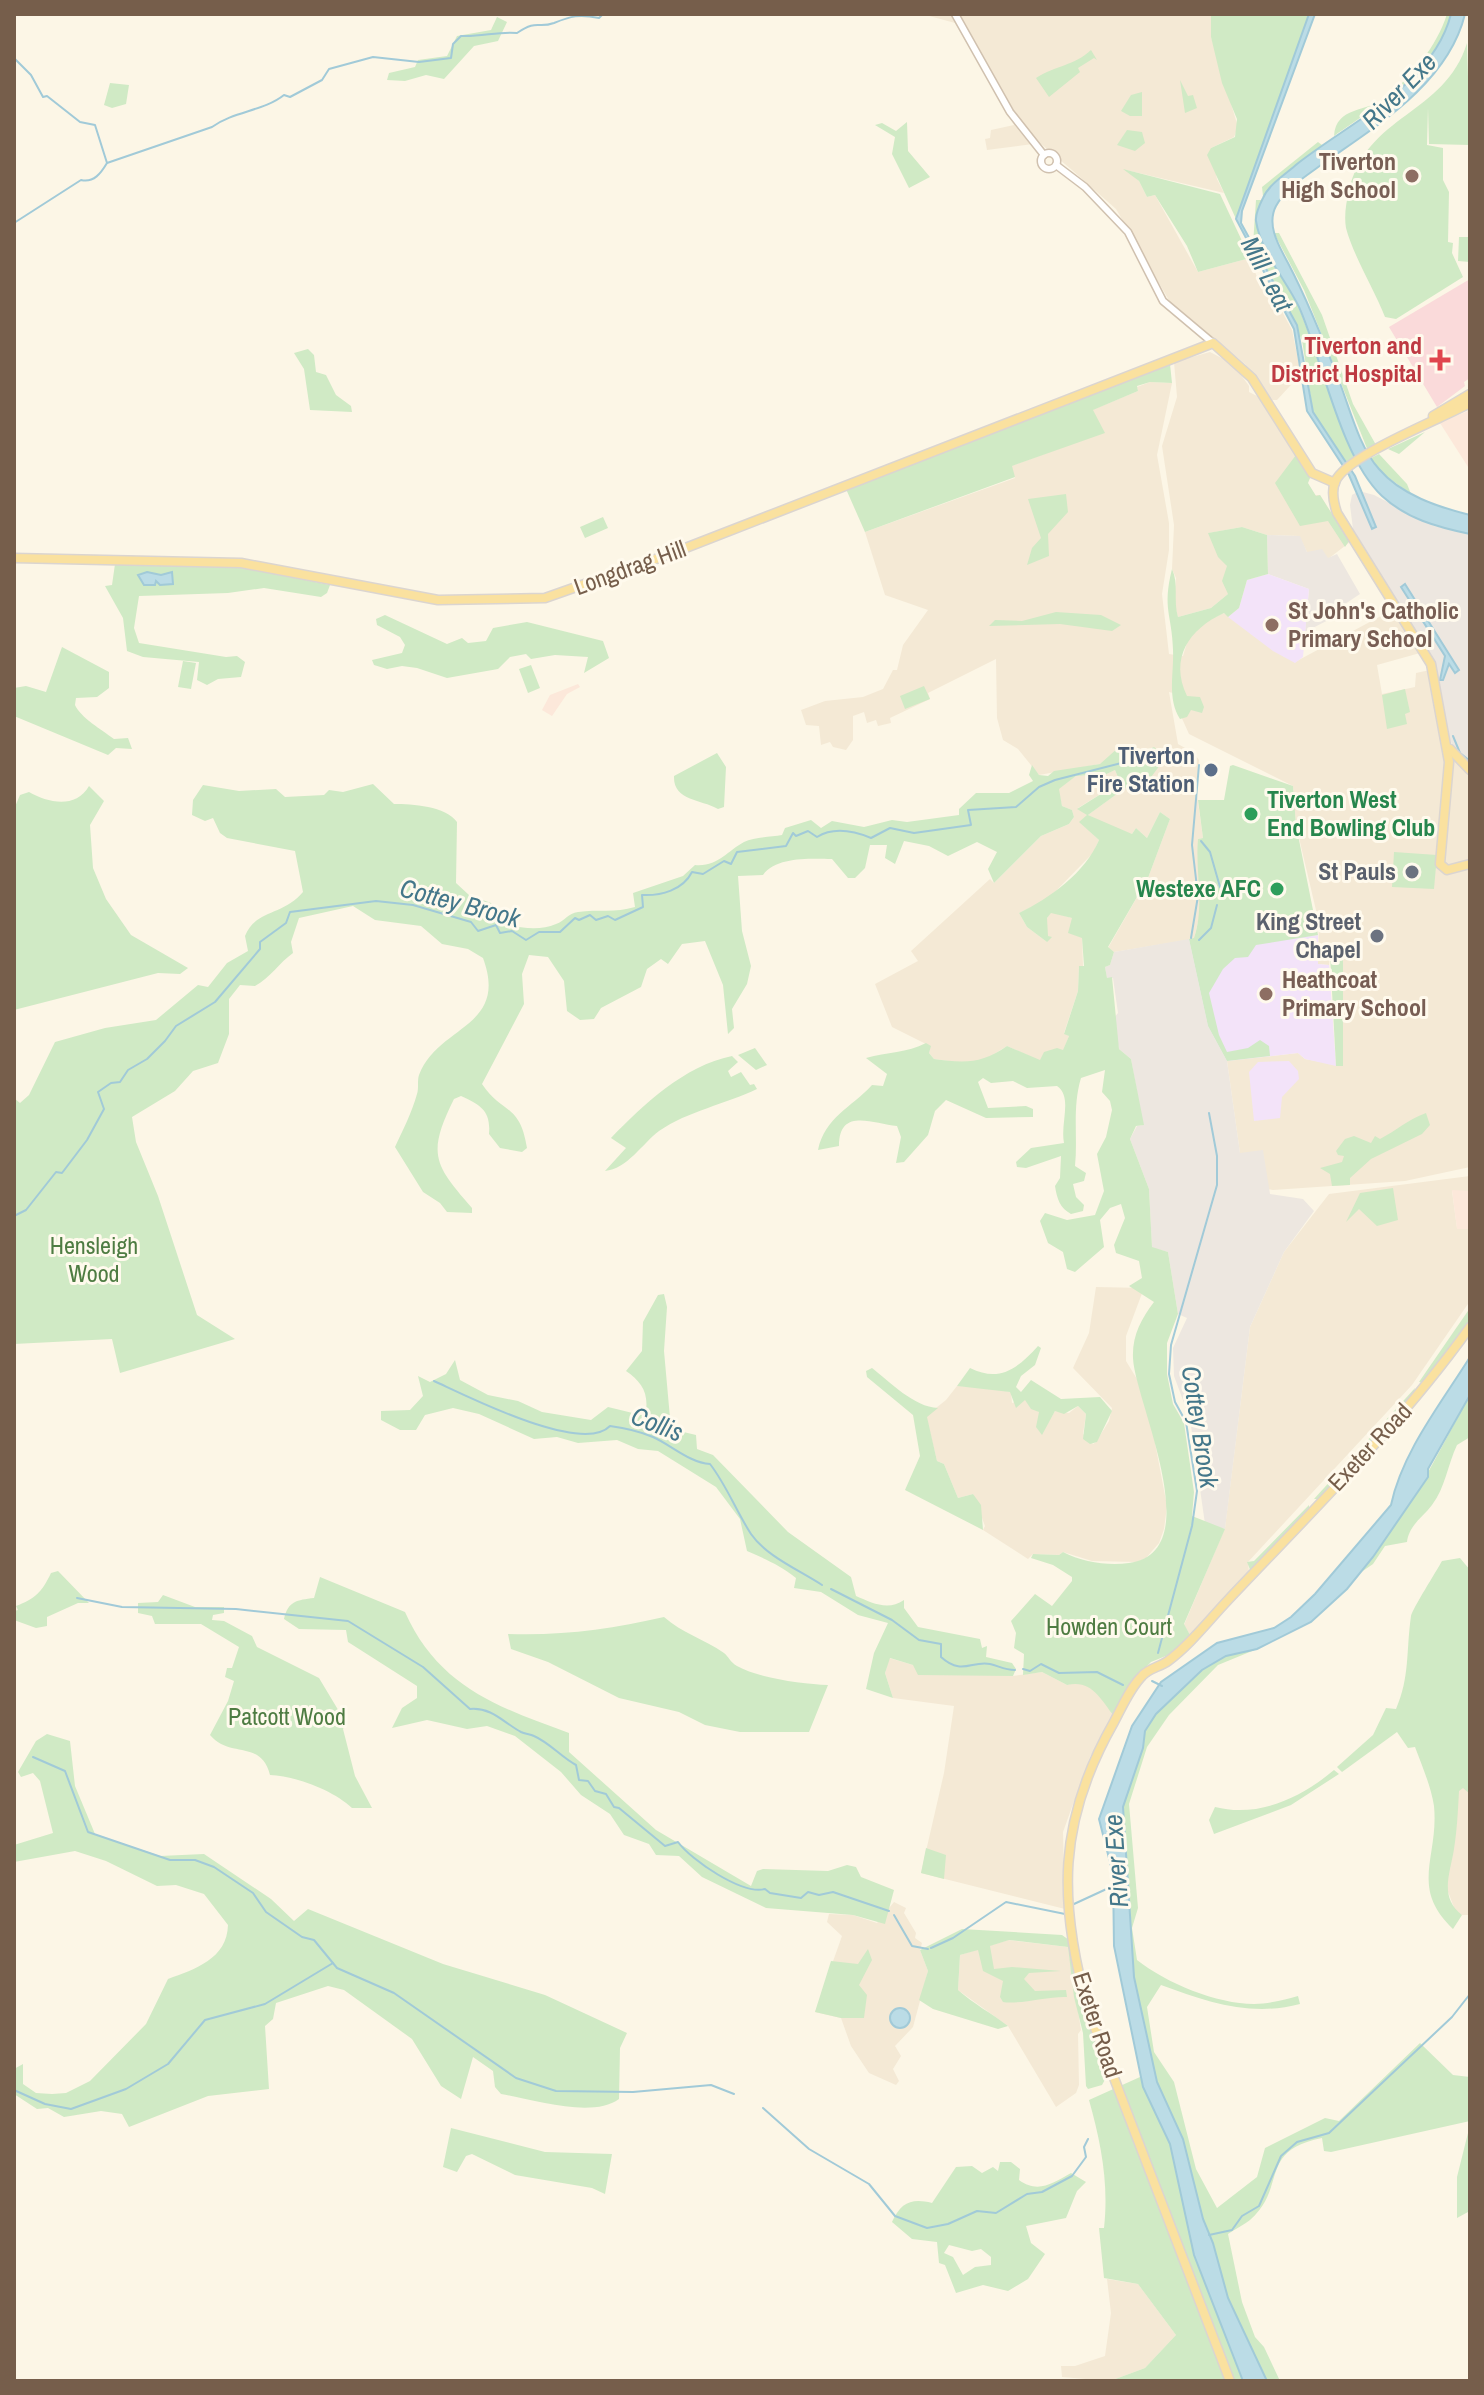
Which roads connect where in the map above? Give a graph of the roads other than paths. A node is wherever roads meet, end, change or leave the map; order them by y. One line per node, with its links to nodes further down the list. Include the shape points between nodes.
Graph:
1 (955, 14): 2 (street, via 1010,112 1044,155 1046,168 1056,165 1085,187 1128,232 1163,301)
2 (1213, 343): 6 (main road, via 1252,378 1312,473); 7 (main road, Longdrag Hill, via 545,598 436,600 241,563)
3 (1470, 394): 5 (main road)
4 (1470, 403): 5 (main road)
5 (1405, 433): 6 (main road, via 1345,470)
6 (1335, 483): 8 (main road, via 1337,513 1431,664)
7 (14, 558)
8 (1448, 745): 9 (main road); 11 (main road)
9 (1457, 759): 10 (main road); 11 (main road)
10 (1470, 770)
11 (1448, 772): 12 (main road, via 1441,869)
12 (1470, 864)
13 (1470, 1327): 14 (main road, Exeter Road, via 1423,1391 1163,1664 1140,1678 1106,1736 1071,1833 1066,1866 1072,1933 1095,2032)
14 (1230, 2381)

